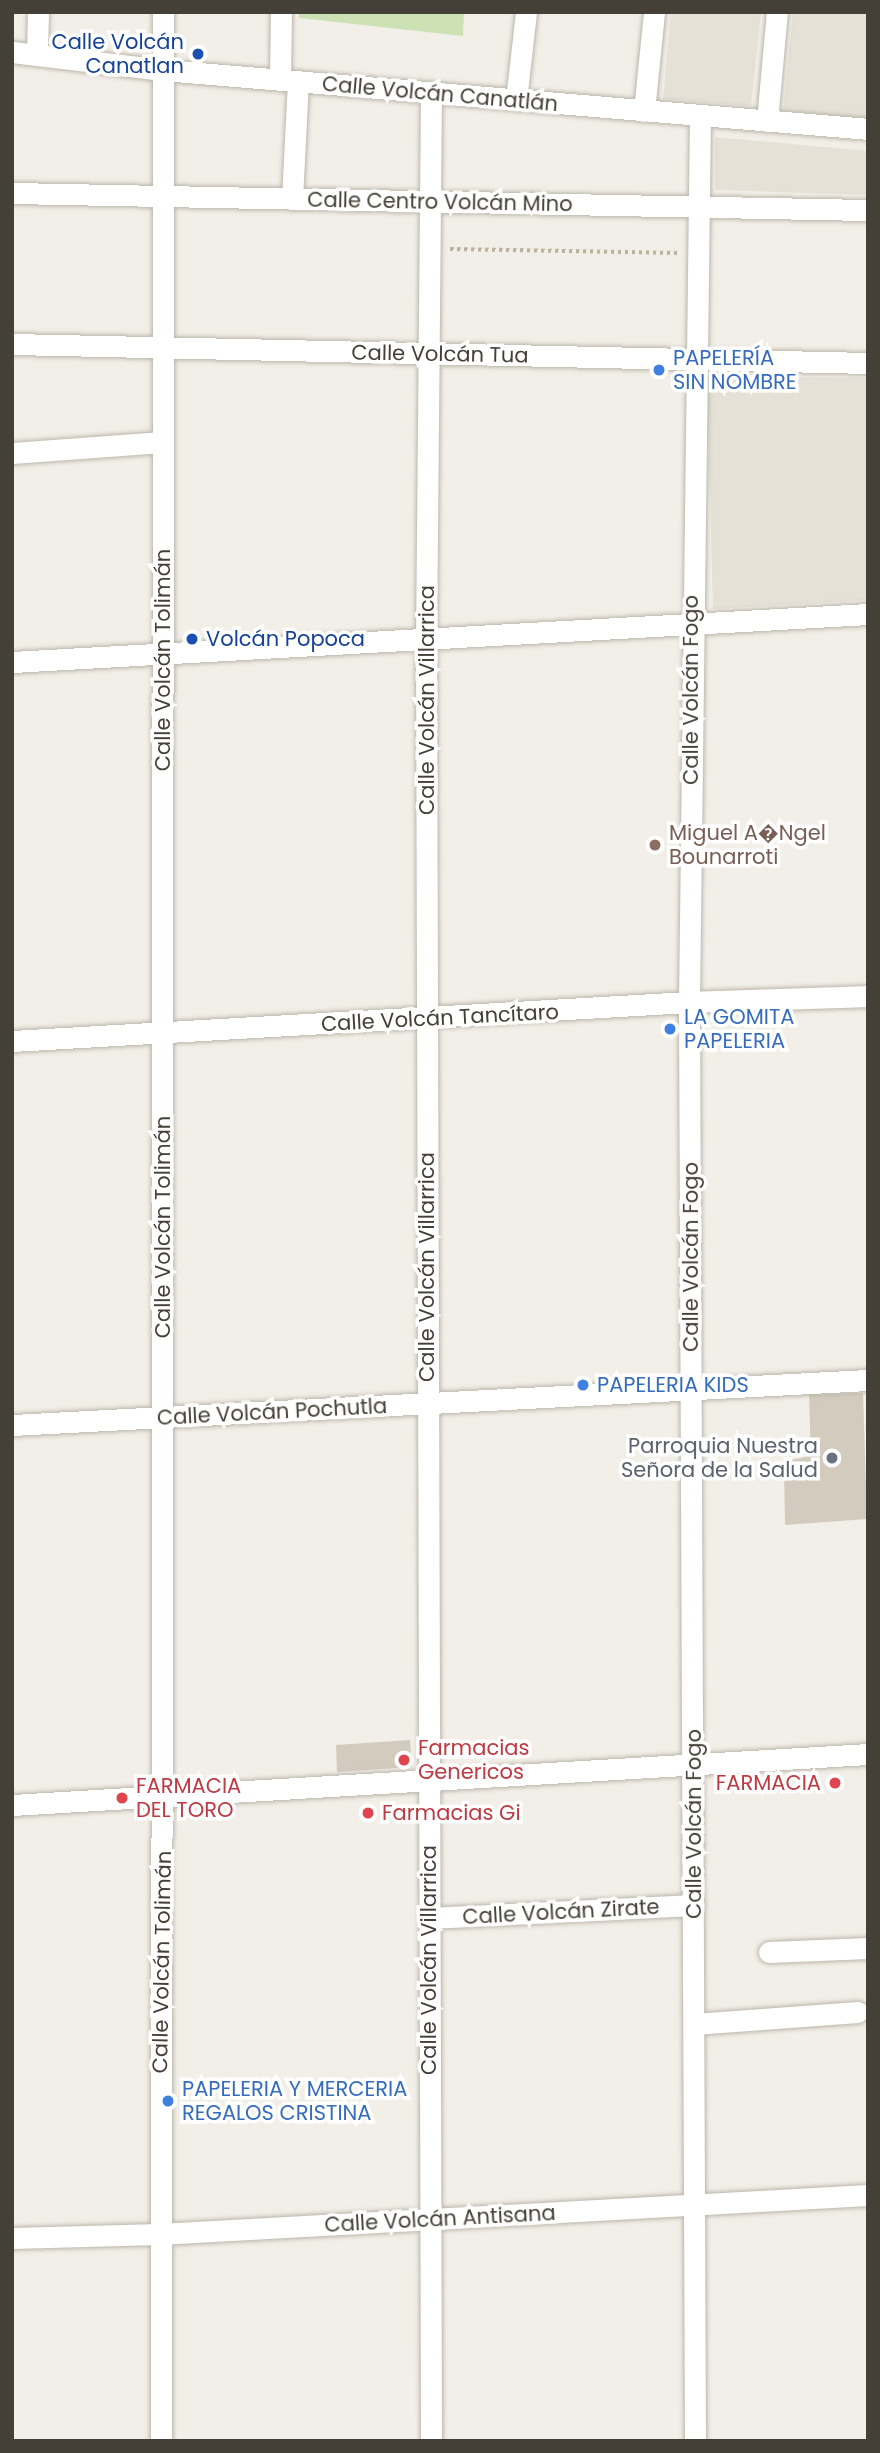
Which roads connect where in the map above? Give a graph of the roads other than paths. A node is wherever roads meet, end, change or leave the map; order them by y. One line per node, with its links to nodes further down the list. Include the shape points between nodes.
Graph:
1 (38, 12): 8 (street)
2 (163, 12): 9 (street, Calle Volcán Tolimán)
3 (281, 12): 10 (street)
4 (526, 12): 12 (street)
5 (654, 12): 13 (street)
6 (777, 12): 15 (street)
7 (12, 52): 8 (street, Calle Volcán Canatlán)
8 (37, 55): 9 (street, Calle Volcán Canatlán)
9 (163, 70): 10 (street, Calle Volcán Canatlán); 18 (street, Calle Volcán Tolimán)
10 (289, 81): 11 (street, Calle Volcán Canatlán); 19 (street)
11 (430, 93): 12 (street, Calle Volcán Canatlán); 20 (street, Calle Volcán Villarrica)
12 (516, 100): 13 (street, Calle Volcán Canatlán)
13 (644, 111): 14 (street, Calle Volcán Canatlán)
14 (700, 116): 15 (street, Calle Volcán Canatlán); 21 (street, Calle Volcán Fogo)
15 (766, 121): 16 (street, Calle Volcán Canatlán)
16 (868, 130)
17 (12, 193): 18 (street, Calle Centro Volcán Mino)
18 (163, 196): 19 (street, Calle Centro Volcán Mino); 24 (street, Calle Volcán Tolimán)
19 (292, 199): 20 (street, Calle Centro Volcán Mino)
20 (430, 202): 21 (street, Calle Centro Volcán Mino); 25 (street, Calle Volcán Villarrica)
21 (698, 207): 22 (street, Calle Centro Volcán Mino); 26 (street, Calle Volcán Fogo)
22 (868, 210)
23 (12, 344): 24 (street, Calle Volcán Tua)
24 (163, 348): 25 (street, Calle Volcán Tua); 28 (street, Calle Volcán Tolimán)
25 (429, 354): 26 (street, Calle Volcán Tua); 32 (street, Calle Volcán Villarrica)
26 (694, 359): 27 (street, Calle Volcán Tua); 31 (street, Calle Volcán Fogo)
27 (868, 363)
28 (163, 442): 29 (street); 33 (street, Calle Volcán Tolimán)
29 (12, 453)
30 (868, 614): 31 (street)
31 (691, 624): 32 (street); 36 (street, Calle Volcán Fogo)
32 (426, 639): 33 (street); 37 (street, Calle Volcán Villarrica)
33 (163, 653): 34 (street); 38 (street, Calle Volcán Tolimán)
34 (12, 662)
35 (868, 996): 36 (street, Calle Volcán Tancítaro)
36 (689, 1002): 37 (street, Calle Volcán Tancítaro); 41 (street, Calle Volcán Fogo)
37 (427, 1020): 38 (street, Calle Volcán Tancítaro); 42 (street, Calle Volcán Villarrica)
38 (162, 1033): 39 (street, Calle Volcán Tancítaro); 43 (street, Calle Volcán Tolimán)
39 (12, 1041)
40 (868, 1380): 41 (street, Calle Volcán Pochutla)
41 (691, 1390): 42 (street, Calle Volcán Pochutla); 46 (street, Calle Volcán Fogo)
42 (426, 1404): 43 (street, Calle Volcán Pochutla); 47 (street, Calle Volcán Villarrica)
43 (165, 1417): 44 (street, Calle Volcán Pochutla); 48 (street, Calle Volcán Tolimán)
44 (12, 1425)
45 (868, 1754): 46 (street)
46 (694, 1764): 47 (street); 50 (street, Calle Volcán Fogo)
47 (428, 1780): 48 (street); 51 (street, Calle Volcán Villarrica)
48 (165, 1796): 49 (street); 59 (street, Calle Volcán Tolimán)
49 (12, 1805)
50 (694, 1905): 51 (street, Calle Volcán Zirate); 55 (street, Calle Volcán Fogo)
51 (429, 1919): 58 (street, Calle Volcán Villarrica)
52 (868, 1948): 53 (street)
53 (769, 1952)
54 (858, 2012): 55 (street)
55 (694, 2024): 57 (street, Calle Volcán Fogo)
56 (868, 2195): 57 (street, Calle Volcán Antisana)
57 (695, 2204): 58 (street, Calle Volcán Antisana); 63 (street, Calle Volcán Fogo)
58 (430, 2220): 59 (street, Calle Volcán Antisana); 62 (street, Calle Volcán Villarrica)
59 (159, 2234): 60 (street, Calle Volcán Antisana); 61 (street, Calle Volcán Tolimán)
60 (12, 2238)
61 (161, 2441)
62 (431, 2441)
63 (695, 2441)

